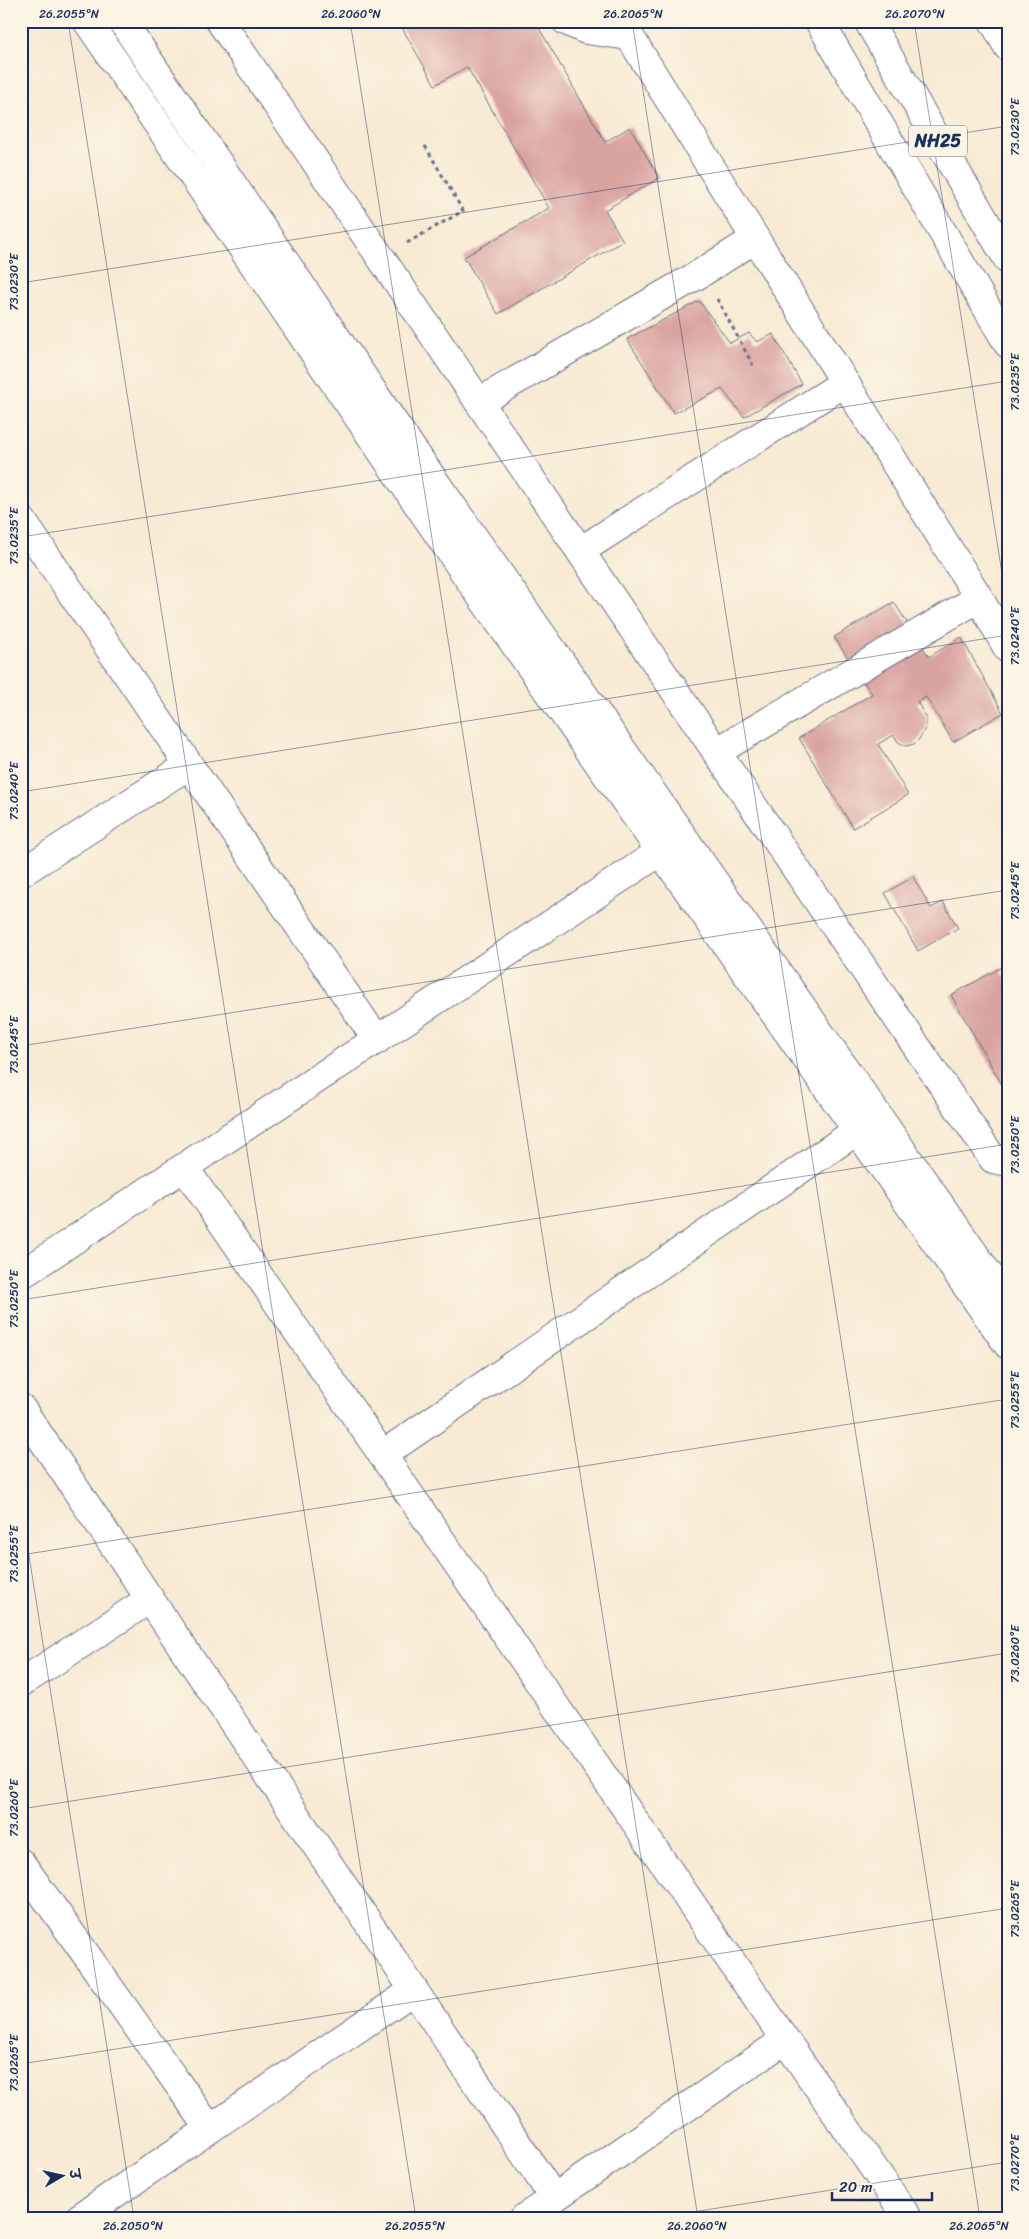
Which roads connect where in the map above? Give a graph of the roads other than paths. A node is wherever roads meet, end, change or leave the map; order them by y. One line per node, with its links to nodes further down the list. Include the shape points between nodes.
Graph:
1 (87, 21): 21 (main road, via 468,576)
2 (122, 21): 21 (main road, via 401,433)
3 (220, 21): 14 (main road)
4 (566, 21): 8 (main road, via 586,30)
5 (819, 21): 12 (main road)
6 (868, 21): 11 (main road, NH25)
7 (993, 21): 9 (main road)
8 (625, 29): 10 (main road)
9 (1008, 47)
10 (755, 239): 13 (main road); 14 (main road)
11 (1008, 260)
12 (1008, 344)
13 (844, 383): 16 (main road); 17 (main road)
14 (479, 402): 16 (main road)
15 (21, 519): 20 (main road)
16 (580, 551): 19 (main road)
17 (979, 598): 18 (main road); 19 (main road)
18 (1008, 648)
19 (716, 752): 25 (main road, via 992,1159)
20 (189, 764): 22 (main road); 23 (main road)
21 (672, 844): 23 (main road); 24 (main road); 28 (main road)
22 (21, 873)
23 (377, 1040): 26 (main road)
24 (858, 1130): 28 (main road); 31 (main road)
25 (1008, 1162)
26 (184, 1167): 27 (main road); 31 (main road)
27 (21, 1275)
28 (997, 1291): 29 (main road)
29 (1005, 1336)
30 (21, 1408): 32 (main road)
31 (382, 1456): 36 (main road)
32 (150, 1599): 33 (main road); 35 (main road)
33 (21, 1683)
34 (21, 1863): 37 (main road)
35 (414, 1990): 37 (main road); 38 (main road)
36 (785, 2040): 38 (main road); 41 (main road)
37 (210, 2129): 39 (main road)
38 (554, 2198): 40 (main road)
39 (79, 2218)
40 (524, 2218)
41 (908, 2218)

